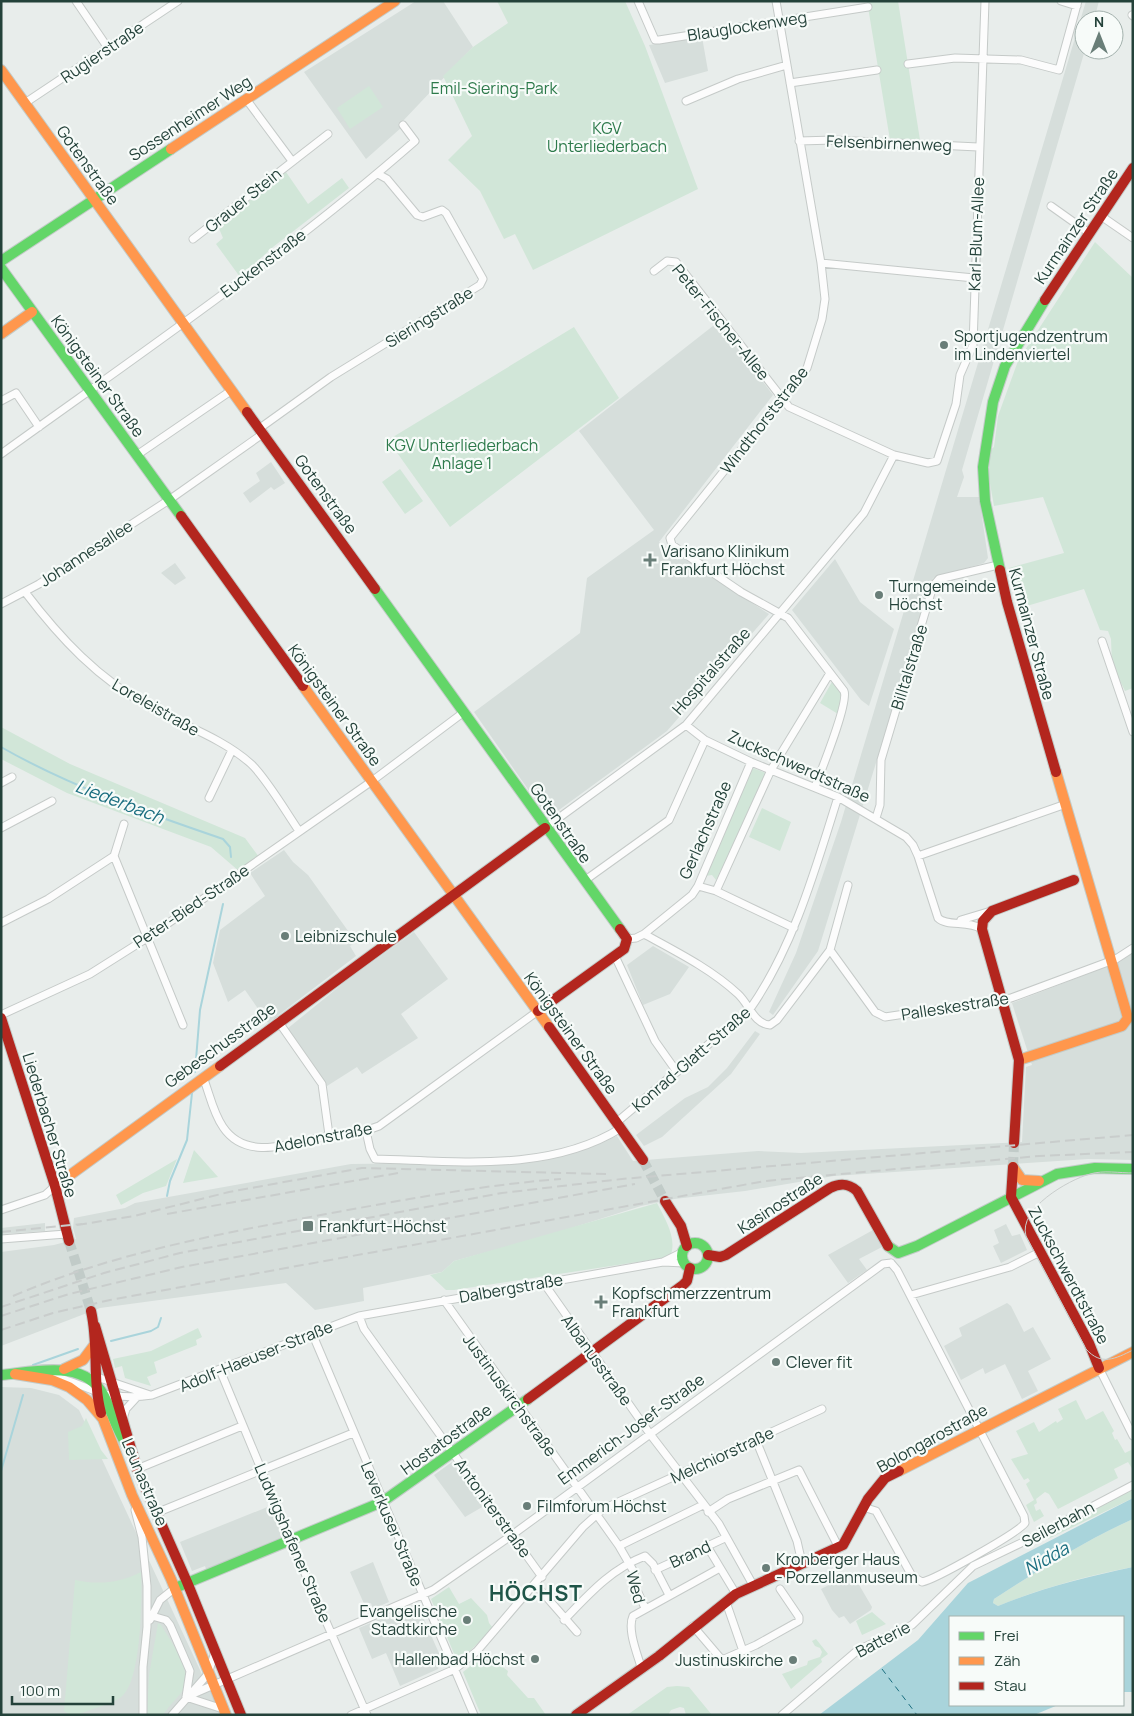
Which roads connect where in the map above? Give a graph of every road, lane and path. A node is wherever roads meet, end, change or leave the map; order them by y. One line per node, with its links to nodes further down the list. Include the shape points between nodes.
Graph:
1 (76, 1): 11 (street)
2 (178, 1): 11 (street, Rugierstraße)
3 (395, 1): 19 (main road, Sossenheimer Weg)
4 (638, 1): 10 (street, Blauglockenweg, via 655,40)
5 (776, 1): 10 (street, Windthorststraße)
6 (985, 1): 12 (street, Karl-Blum-Allee)
7 (1061, 1): 8 (street)
8 (1077, 4): 12 (street, via 1059,70 1021,60)
9 (868, 7): 10 (street, Blauglockenweg)
10 (780, 21): 15 (street, Windthorststraße)
11 (108, 48): 21 (street, Rugierstraße)
12 (982, 59): 13 (street, via 955,58); 25 (street, Karl-Blum-Allee)
13 (908, 64)
14 (1, 65): 17 (street, Gotenstraße)
15 (786, 65): 18 (street, Windthorststraße); 20 (street, via 738,79)
16 (877, 70): 18 (street)
17 (5, 74): 21 (main road, Gotenstraße)
18 (790, 83): 24 (street, Windthorststraße)
19 (246, 100): 26 (street, Grauer Stein); 29 (main road, Sossenheimer Weg)
20 (686, 101)
21 (26, 103): 29 (main road, Gotenstraße)
22 (403, 126): 28 (street, Euckenstraße, via 415,141)
23 (328, 134): 26 (street, Grauer Stein)
24 (799, 141): 25 (street, Felsenbirnenweg); 36 (street, Windthorststraße)
25 (978, 146): 39 (street, Karl-Blum-Allee)
26 (292, 161): 34 (street, Grauer Stein)
27 (1133, 168): 31 (main road, Kurmainzer Straße)
28 (378, 174): 41 (street, Euckenstraße); 48 (street, Sieringstraße, via 388,179 417,215 423,217 442,210 446,213 483,279 480,285 331,377)
29 (94, 198): 35 (main road, Sossenheimer Weg); 41 (main road, Gotenstraße)
30 (1051, 206): 32 (street)
31 (1101, 216): 32 (main road, Kurmainzer Straße); 33 (street)
32 (1089, 233): 54 (main road, Kurmainzer Straße, via 1005,366 993,402 983,457 983,485)
33 (1133, 238)
34 (193, 239)
35 (1, 261)
36 (821, 263): 39 (street); 45 (street, Windthorststraße, via 822,319 807,368)
37 (1, 268): 40 (main road, Königsteiner Straße)
38 (654, 271): 45 (street, Peter-Fischer-Allee, via 666,261 676,262)
39 (974, 278): 52 (street, Karl-Blum-Allee, via 973,345 960,375 956,404)
40 (32, 312): 42 (main road); 44 (main road, Königsteiner Straße)
41 (185, 324): 43 (main road, Gotenstraße); 44 (street, Euckenstraße)
42 (1, 334)
43 (232, 390): 48 (main road, Gotenstraße); 50 (street)
44 (90, 391): 47 (street, Euckenstraße); 50 (main road, Königsteiner Straße)
45 (783, 400): 51 (street, Peter-Fischer-Allee, via 789,407); 57 (street, Windthorststraße, via 670,538 672,545 740,592)
46 (1, 401): 47 (street, via 13,393 18,394)
47 (39, 427): 49 (street, Euckenstraße)
48 (262, 430): 53 (street, Sieringstraße); 60 (main road, Gotenstraße)
49 (1, 454)
50 (137, 455): 53 (main road, Königsteiner Straße)
51 (894, 455): 52 (street, Peter-Fischer-Allee, via 928,464); 57 (street, Hospitalstraße, via 864,513)
52 (937, 461)
53 (169, 500): 55 (street, Johannesallee); 68 (main road, Königsteiner Straße)
54 (998, 565): 74 (main road, Kurmainzer Straße); 75 (street, Billtalstraße, via 939,579 933,586 881,760 880,806)
55 (24, 592): 56 (street, Johannesallee); 64 (street, Loreleistraße, via 70,648 102,675 141,703)
56 (1, 604)
57 (780, 613): 59 (street, via 788,618); 61 (street, Hospitalstraße)
58 (1102, 641): 62 (street)
59 (830, 673): 66 (street, Gerlachstraße); 70 (street, via 846,696)
60 (464, 712): 68 (street, Peter-Bied-Straße); 78 (main road, Gotenstraße)
61 (686, 725): 63 (street, Zuckschwerdtstraße); 78 (street, Hospitalstraße)
62 (1133, 732)
63 (705, 740): 65 (street, Zuckschwerdtstraße); 84 (street, via 669,820)
64 (232, 750): 72 (street); 79 (street, Loreleistraße, via 252,764)
65 (751, 762): 66 (street, Zuckschwerdtstraße); 86 (street, Gerlachstraße)
66 (772, 770): 70 (street, Zuckschwerdtstraße); 87 (street, Gerlachstraße)
67 (12, 777): 69 (street)
68 (372, 781): 79 (street, Peter-Bied-Straße); 89 (main road, Königsteiner Straße)
69 (1, 783)
70 (815, 787): 71 (street, Zuckschwerdtstraße)
71 (838, 797): 75 (street, Zuckschwerdtstraße); 93 (street, Konrad-Glatt-Straße)
72 (209, 798)
73 (52, 800): 77 (street)
74 (1066, 804): 81 (street); 82 (main road, Kurmainzer Straße)
75 (876, 818): 81 (street, Zuckschwerdtstraße, via 906,837)
76 (124, 824): 80 (street)
77 (1, 828)
78 (545, 828): 84 (main road, Gotenstraße); 89 (main road, Hospitalstraße)
79 (299, 831): 96 (street, Peter-Bied-Straße)
80 (114, 856): 92 (street, via 48,899); 96 (street)
81 (918, 856): 91 (street, Zuckschwerdtstraße, via 938,918 945,923)
82 (1082, 859): 83 (main road); 88 (main road, Kurmainzer Straße)
83 (1074, 880): 88 (main road); 90 (main road)
84 (584, 881): 97 (main road, Gotenstraße)
85 (848, 885): 99 (street)
86 (698, 886): 87 (street); 95 (street, Gerlachstraße, via 692,895)
87 (716, 891): 93 (street)
88 (1091, 892): 101 (main road, Kurmainzer Straße)
89 (453, 894): 104 (main road, Königsteiner Straße); 106 (main road, Gebeschusstraße)
90 (992, 911): 91 (street); 94 (main road, via 983,921)
91 (956, 922): 94 (street, Zuckschwerdtstraße)
92 (1, 923)
93 (794, 928): 103 (street, Konrad-Glatt-Straße, via 761,994)
94 (982, 929): 102 (main road)
95 (644, 934): 97 (street, Gerlachstraße); 103 (street, via 720,977)
96 (148, 938): 105 (street, Peter-Bied-Straße, via 90,974); 107 (street)
97 (627, 939): 100 (main road, via 624,948)
98 (1133, 948): 101 (street, Palleskestraße)
99 (830, 950): 102 (street, Palleskestraße, via 881,1016); 103 (street, via 772,1025 759,1022)
100 (615, 956): 104 (main road); 109 (street, via 655,1041)
101 (1112, 960): 102 (street, Palleskestraße); 108 (main road, Kurmainzer Straße, via 1127,1013 1126,1024)
102 (1004, 1000): 108 (main road)
103 (750, 1009): 109 (street, Konrad-Glatt-Straße)
104 (538, 1011): 111 (main road, Königsteiner Straße); 112 (street, Adelonstraße, via 379,1126)
105 (1, 1017): 118 (main road, Liederbacher Straße)
106 (278, 1021): 110 (main road, Gebeschusstraße); 113 (street, via 322,1084)
107 (184, 1025)
108 (1019, 1060): 114 (main road)
109 (677, 1072): 111 (street, Konrad-Glatt-Straße)
110 (203, 1076): 113 (street, Adelonstraße, via 222,1126 242,1144 269,1148); 118 (main road, Gebeschusstraße)
111 (619, 1125): 112 (street, Konrad-Glatt-Straße, via 596,1142 574,1149 526,1159 487,1161 375,1159); 115 (main road, Königsteiner Straße)
112 (366, 1131): 113 (street, Adelonstraße)
113 (329, 1135)
114 (1014, 1143)
115 (642, 1160)
116 (1133, 1169): 117 (main road, Emmerich-Josef-Straße, via 1071,1170)
117 (1042, 1180): 119 (main road, Emmerich-Josef-Straße); 119 (main road, via 1022,1180 1013,1167)
118 (55, 1186): 121 (street, Gebeschusstraße, via 45,1195); 123 (main road, Liederbacher Straße)
119 (1011, 1197): 127 (main road, Zuckschwerdtstraße); 129 (main road, Emmerich-Josef-Straße)
120 (665, 1201): 122 (main road)
121 (1, 1210)
122 (681, 1226): 125 (main road); 126 (main road)
123 (68, 1238): 124 (street)
124 (1, 1239)
125 (698, 1244): 126 (main road); 128 (main road)
126 (685, 1249): 130 (street, Dalbergstraße); 131 (main road)
127 (1040, 1252): 133 (street, via 1010,1267); 142 (main road, Zuckschwerdtstraße)
128 (708, 1255): 129 (main road, Kasinostraße, via 726,1256 830,1188 843,1184 857,1191); 131 (main road, via 704,1266 698,1269)
129 (893, 1258): 133 (street, Kasinostraße); 159 (street, Emmerich-Josef-Straße)
130 (663, 1262): 131 (street, Dalbergstraße); 132 (street, Dalbergstraße)
131 (687, 1266): 140 (main road, Hostatostraße, via 683,1285)
132 (543, 1282): 134 (street, Dalbergstraße); 140 (street, Albanusstraße)
133 (911, 1295): 157 (street, Kasinostraße)
134 (444, 1300): 136 (street, Dalbergstraße); 152 (street, Justinuskirchstraße)
135 (91, 1311): 137 (main road)
136 (360, 1316): 138 (street, Adolf-Haeuser-Straße); 163 (street, Antoniterstraße, via 364,1329)
137 (96, 1326): 139 (main road); 148 (main road, Leunastraße)
138 (312, 1333): 143 (street, Adolf-Haeuser-Straße); 158 (street, Leverkuser Straße)
139 (95, 1344): 144 (main road, via 84,1360); 149 (main road)
140 (592, 1352): 152 (main road, Hostatostraße); 159 (street, Albanusstraße)
141 (1133, 1352): 142 (main road, Bolongarostraße)
142 (1099, 1368): 157 (main road, Bolongarostraße); 160 (street)
143 (220, 1370): 150 (street, Adolf-Haeuser-Straße); 156 (street, Ludwigshafener Straße)
144 (60, 1371): 145 (main road); 149 (main road, Leunastraße, via 84,1374)
145 (15, 1374): 146 (main road); 147 (main road, Leunastraße)
146 (1, 1375)
147 (37, 1376): 149 (street, via 71,1380); 154 (main road, Leunastraße, via 75,1391)
148 (113, 1388): 149 (street); 149 (street, Adolf-Haeuser-Straße); 150 (street, Adolf-Haeuser-Straße, via 128,1388); 151 (street, Adolf-Haeuser-Straße); 155 (main road, Leunastraße)
149 (97, 1389): 154 (main road); 162 (main road, Leunastraße)
150 (152, 1395): 151 (street, Adolf-Haeuser-Straße)
151 (137, 1397): 155 (street, via 126,1409)
152 (518, 1405): 163 (main road, Hostatostraße); 169 (street, Justinuskirchstraße)
153 (822, 1409): 161 (street, Melchiorstraße)
154 (103, 1419): 170 (main road, Leunastraße)
155 (123, 1423): 162 (main road, Leunastraße)
156 (242, 1426): 164 (street); 165 (street, Ludwigshafener Straße)
157 (980, 1429): 173 (main road, Bolongarostraße, via 885,1478); 183 (street, Kasinostraße, via 1024,1516 1024,1525)
158 (353, 1433): 165 (street); 171 (street, Leverkuser Straße)
159 (650, 1434): 166 (street, Albanusstraße); 169 (street, Emmerich-Josef-Straße)
160 (1133, 1436)
161 (756, 1440): 166 (street, Melchiorstraße); 167 (street)
162 (129, 1448): 164 (main road, Leunastraße)
163 (452, 1454): 171 (main road, Hostatostraße); 177 (street, Antoniterstraße)
164 (136, 1469): 175 (main road, Leunastraße)
165 (263, 1471): 175 (street); 179 (street, Ludwigshafener Straße)
166 (680, 1475): 172 (street, Albanusstraße); 176 (street, Melchiorstraße)
167 (773, 1480): 174 (street, via 728,1499); 182 (street, via 795,1470 802,1472); 186 (street)
168 (1133, 1485): 184 (street, Seilerbahn)
169 (577, 1487): 176 (street, Justinuskirchstraße); 177 (street, Emmerich-Josef-Straße)
170 (132, 1495): 193 (main road, Leunastraße); 203 (street, via 145,1562)
171 (382, 1502): 179 (main road, Hostatostraße); 197 (street, Leverkuser Straße)
172 (703, 1506): 174 (street, Albanusstraße); 180 (street)
173 (863, 1507): 182 (main road, Bolongarostraße, via 847,1540); 183 (street, via 878,1515 912,1576 920,1582)
174 (708, 1512): 178 (street, Albanusstraße)
175 (156, 1513): 190 (main road, Leunastraße)
176 (596, 1514): 180 (street, Justinuskirchstraße); 189 (street, Melchiorstraße)
177 (512, 1535): 189 (street, Antoniterstraße); 197 (street, Emmerich-Josef-Straße)
178 (725, 1538): 181 (street, Brand); 192 (street, Albanusstraße)
179 (290, 1540): 190 (main road, Hostatostraße); 205 (street, Ludwigshafener Straße)
180 (620, 1546): 185 (street, Justinuskirchstraße)
181 (707, 1546): 187 (street); 188 (street, Brand)
182 (839, 1548): 186 (main road)
183 (977, 1554): 184 (street)
184 (981, 1561): 223 (street, Batterie, via 912,1624 858,1650)
185 (629, 1562): 188 (street, via 645,1556); 199 (street, Wed); 201 (street, via 606,1577)
186 (802, 1563): 192 (main road)
187 (720, 1568): 195 (street); 196 (street)
188 (655, 1570): 196 (street)
189 (542, 1577): 191 (street, Melchiorstraße)
190 (187, 1582): 193 (main road, Hostatostraße); 206 (main road, Leunastraße)
191 (536, 1585): 201 (street); 209 (street, Melchiorstraße, via 477,1651)
192 (753, 1585): 195 (main road)
193 (174, 1588): 200 (street, via 160,1600); 210 (main road, Leunastraße)
194 (780, 1589): 207 (street, via 800,1617 799,1621)
195 (736, 1594): 198 (main road)
196 (669, 1595): 199 (street)
197 (422, 1596): 205 (street, Emmerich-Josef-Straße); 209 (street, Leverkuser Straße)
198 (726, 1602): 202 (main road); 207 (street)
199 (645, 1608): 208 (street, Wed, via 631,1620)
200 (152, 1616): 203 (street); 213 (street, via 166,1620 170,1625 190,1671)
201 (564, 1620): 204 (street)
202 (693, 1626): 207 (street, via 722,1660); 208 (main road, via 659,1656)
203 (147, 1627): 217 (street)
204 (577, 1632)
205 (332, 1634): 211 (street, Emmerich-Josef-Straße); 216 (street, Ludwigshafener Straße)
206 (215, 1651): 210 (street); 211 (main road, Leunastraße)
207 (743, 1651)
208 (641, 1667): 214 (main road)
209 (455, 1669): 216 (street, Melchiorstraße); 221 (street, Leverkuser Straße)
210 (210, 1671): 211 (street, Leunastraße); 212 (main road, Leunastraße); 213 (street)
211 (226, 1679): 212 (street, Emmerich-Josef-Straße); 219 (main road, Leunastraße)
212 (212, 1685): 213 (street, Emmerich-Josef-Straße); 215 (main road, Leunastraße)
213 (186, 1697): 215 (street); 218 (street)
214 (587, 1711): 222 (main road)
215 (225, 1712)
216 (366, 1712): 220 (street, Melchiorstraße)
217 (143, 1715)
218 (172, 1715)
219 (241, 1715)
220 (351, 1715)
221 (474, 1715)
222 (576, 1715)
223 (782, 1715)

